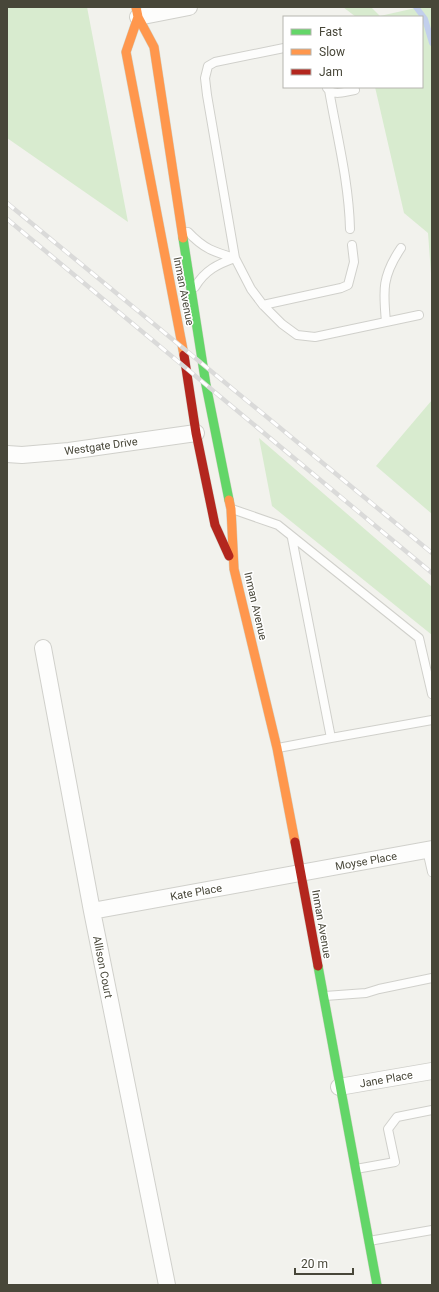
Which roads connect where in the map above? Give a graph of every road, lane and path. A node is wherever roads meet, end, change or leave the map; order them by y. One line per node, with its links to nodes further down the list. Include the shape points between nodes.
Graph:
1 (189, 7): 2 (street)
2 (137, 12): 6 (main road, Inman Avenue, via 154,48); 15 (main road, Inman Avenue, via 126,52 183,347)
3 (283, 48): 10 (lane, via 215,62 208,66 205,78)
4 (328, 89): 5 (lane, via 336,93); 7 (lane, via 350,210)
5 (355, 90)
6 (182, 227): 10 (lane, via 216,253); 11 (main road, Inman Avenue)
7 (350, 229)
8 (352, 245): 12 (lane, via 354,262 348,285)
9 (401, 248): 14 (lane, via 389,268 384,286)
10 (235, 258): 11 (lane, via 211,268); 12 (lane, via 250,289)
11 (193, 291): 17 (main road, Inman Avenue, via 206,385)
12 (263, 305): 14 (lane, via 297,335 315,337)
13 (420, 314): 14 (lane)
14 (386, 322)
15 (196, 433): 16 (street, Westgate Drive, via 69,451); 19 (main road, Inman Avenue, via 215,525)
16 (7, 454)
17 (231, 509): 18 (lane, via 278,525); 19 (main road, Inman Avenue)
18 (292, 538): 21 (lane, via 418,638); 23 (lane)
19 (234, 569): 24 (main road, Inman Avenue)
20 (44, 648): 28 (street, Allison Court)
21 (432, 694)
22 (432, 720): 23 (lane)
23 (332, 738): 24 (lane)
24 (277, 748): 27 (main road, Inman Avenue)
25 (430, 850): 26 (lane); 27 (street, Moyse Place)
26 (432, 872)
27 (301, 874): 28 (street, Kate Place); 30 (main road, Inman Avenue)
28 (92, 911): 37 (street, Allison Court)
29 (432, 978): 30 (lane, via 366,993)
30 (323, 996): 32 (main road, Inman Avenue)
31 (432, 1071): 32 (street, Jane Place)
32 (340, 1087): 34 (main road, Inman Avenue)
33 (432, 1110): 34 (lane, via 397,1117 392,1123 388,1129 395,1162)
34 (355, 1170): 36 (main road, Inman Avenue)
35 (432, 1230): 36 (lane)
36 (369, 1241): 38 (main road, Inman Avenue)
37 (167, 1285)
38 (377, 1285)

